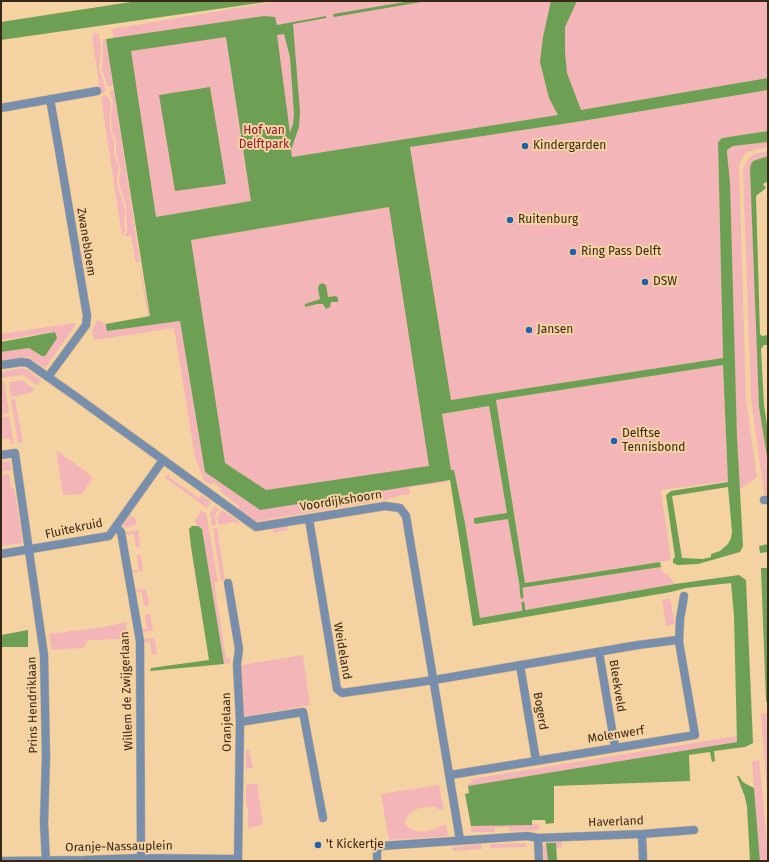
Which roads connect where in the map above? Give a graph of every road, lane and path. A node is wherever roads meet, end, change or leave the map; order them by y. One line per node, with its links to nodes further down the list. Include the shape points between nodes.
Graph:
1 (98, 91): 2 (street)
2 (50, 99): 3 (street); 5 (street, Zwanebloem, via 87,316 86,325)
3 (1, 108)
4 (1, 365): 5 (street, Voordijkshoorn, via 28,363)
5 (48, 377): 7 (street, Voordijkshoorn)
6 (1, 455): 10 (street, Prins Hendriklaan, via 15,453)
7 (163, 460): 8 (street, Voordijkshoorn, via 256,527); 9 (street, Fluitekruid)
8 (309, 519): 17 (street, Voordijkshoorn, via 385,506 400,508 406,516); 17 (street, Weideland, via 337,689 342,693)
9 (116, 527): 10 (street, Fluitekruid, via 109,536); 27 (street, Willem de Zwijgerlaan, via 121,532 140,641)
10 (30, 550): 11 (street, Fluitekruid); 30 (street, Prins Hendriklaan, via 44,655)
11 (1, 554)
12 (228, 583): 18 (street, Oranjelaan, via 239,649 237,664)
13 (684, 596): 14 (street, Molenwerf)
14 (679, 642): 15 (street, via 677,640); 19 (street, Molenwerf, via 695,735)
15 (599, 652): 16 (street); 19 (street, Bleekveld)
16 (520, 665): 17 (street); 20 (street, Bogerd)
17 (434, 680): 21 (street, Voordijkshoorn)
18 (240, 722): 22 (street, via 303,712); 28 (street, Oranjelaan)
19 (615, 747): 20 (street, Molenwerf)
20 (536, 760): 21 (street, Molenwerf)
21 (450, 775): 26 (street, Voordijkshoorn)
22 (323, 818)
23 (694, 830): 24 (street, Haverland)
24 (642, 834): 25 (street, Haverland); 33 (street)
25 (538, 838): 26 (street, Haverland, via 527,836); 32 (street)
26 (460, 840): 31 (street, Haverland, via 381,846 376,850)
27 (141, 858): 28 (street, Oranje-Nassauplein); 30 (street, Oranje-Nassauplein)
28 (240, 860)
29 (1, 861): 30 (street, Oranje-Nassauplein)
30 (46, 861)
31 (377, 861)
32 (539, 861)
33 (644, 861)

